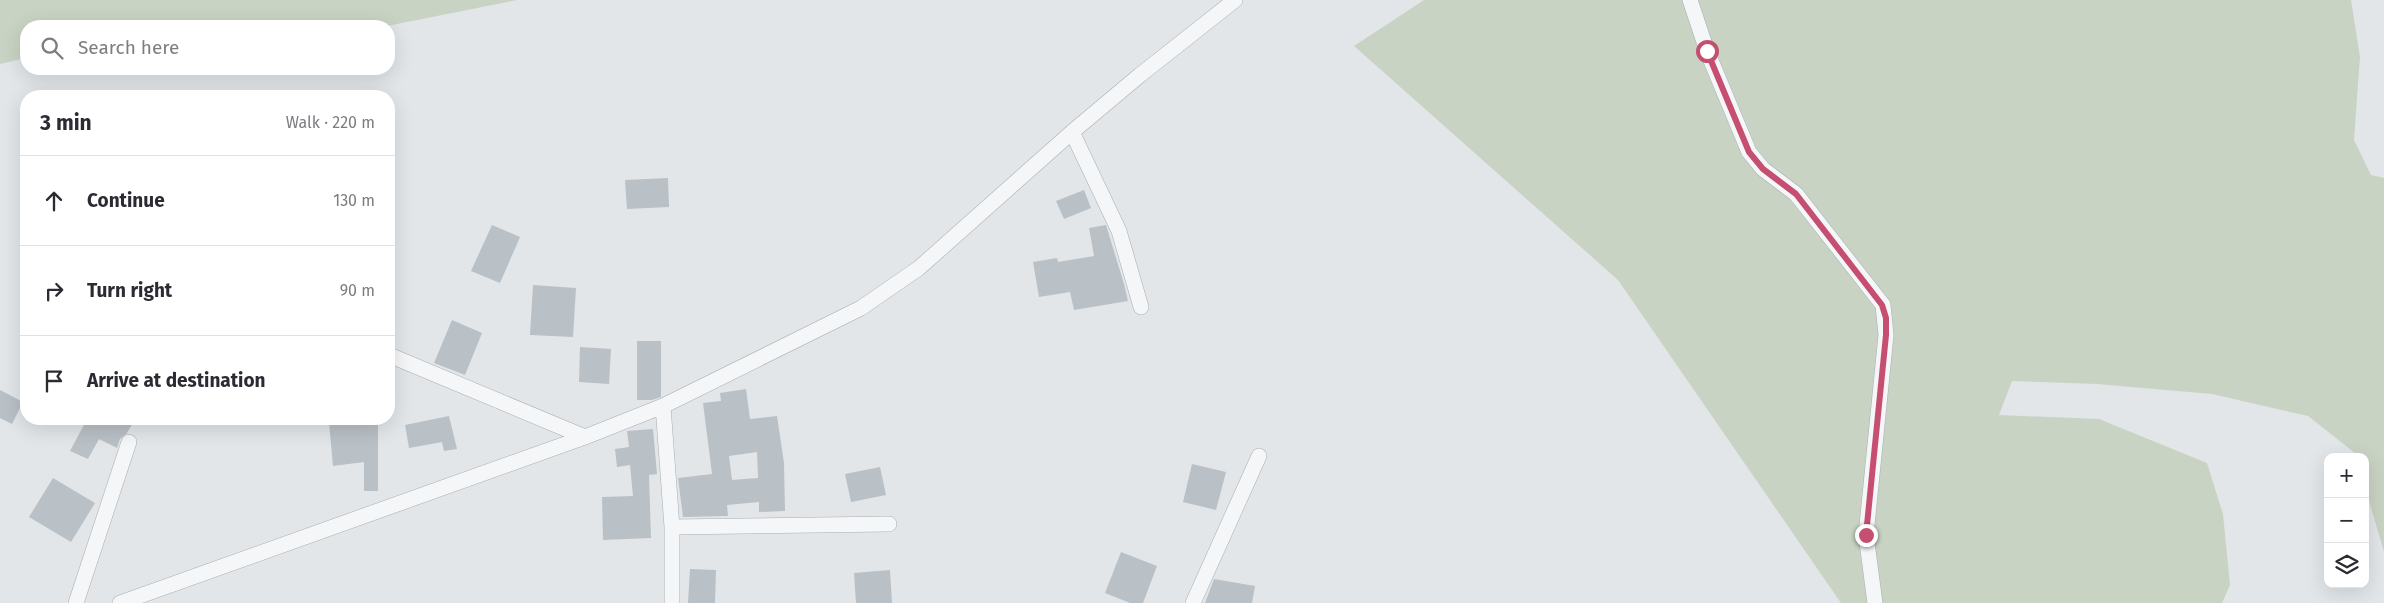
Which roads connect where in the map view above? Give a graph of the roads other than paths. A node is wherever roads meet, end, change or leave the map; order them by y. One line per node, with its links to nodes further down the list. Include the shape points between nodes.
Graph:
1 (1235, 0): 3 (street)
2 (1690, 0): 16 (street, via 1707,51 1749,152 1763,169 1796,194 1882,305 1886,318 1866,535)
3 (1072, 132): 4 (street, via 1119,231); 6 (street, via 893,288 860,308)
4 (1142, 307)
5 (395, 358): 7 (street)
6 (663, 406): 7 (street); 11 (street)
7 (586, 437): 13 (street)
8 (129, 442): 12 (street)
9 (1260, 456): 15 (street)
10 (889, 524): 11 (street)
11 (672, 527): 14 (street)
12 (76, 603)
13 (120, 603)
14 (672, 603)
15 (1193, 603)
16 (1875, 603)

